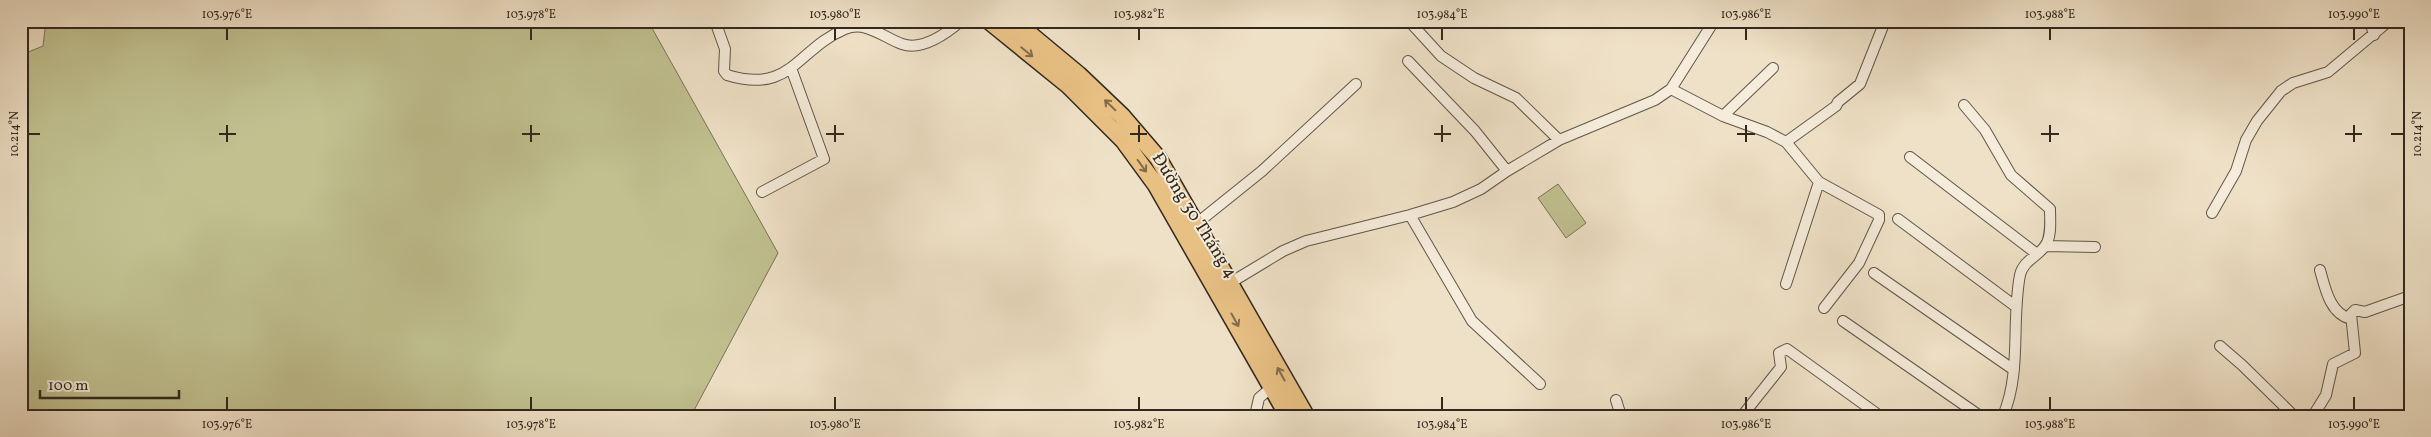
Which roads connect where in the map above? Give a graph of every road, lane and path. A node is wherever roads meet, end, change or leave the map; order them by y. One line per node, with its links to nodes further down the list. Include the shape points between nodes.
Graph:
1 (715, 21): 12 (street, via 724,43 724,71 727,74 766,79 777,77)
2 (961, 21): 12 (street, via 930,41 915,45 904,45 868,28 856,26 817,46)
3 (990, 21): 14 (main road, Đường 30 Tháng 4, one-way to 14)
4 (1014, 21): 14 (main road, Đường 30 Tháng 4)
5 (1409, 21): 19 (street, via 1440,56 1474,78 1516,98)
6 (1714, 21): 16 (street)
7 (1885, 21): 20 (street, via 1858,87)
8 (2370, 21): 10 (street)
9 (2389, 21): 10 (street)
10 (2374, 35): 25 (street, via 2328,72 2293,83 2281,91 2246,140 2236,171)
11 (1408, 61): 22 (street, via 1475,131)
12 (791, 68): 24 (street, via 824,159)
13 (1773, 68): 18 (street)
14 (1074, 81): 28 (main road, Đường 30 Tháng 4, one-way to 14, via 1158,158 1122,116); 35 (main road, Đường 30 Tháng 4, one-way to 35, via 1129,148)
15 (1356, 84): 28 (street, via 1262,171)
16 (1671, 89): 18 (street); 19 (street, via 1655,100)
17 (1964, 105): 29 (street, via 1985,130 2012,175 2050,208 2050,233)
18 (1723, 116): 20 (street)
19 (1559, 140): 22 (street)
20 (1786, 142): 23 (street)
21 (1910, 157): 31 (street)
22 (1507, 171): 26 (street, via 1460,199)
23 (1819, 182): 34 (street); 38 (street, via 1875,213 1879,220 1859,263)
24 (762, 192)
25 (2212, 213)
26 (1410, 215): 35 (street, via 1306,241); 43 (street, via 1472,321)
27 (1898, 219): 37 (street)
28 (1196, 224): 35 (main road, Đường 30 Tháng 4)
29 (2046, 246): 30 (street); 31 (street)
30 (2095, 247)
31 (2037, 254): 37 (street, via 2020,272)
32 (2320, 270): 39 (street, via 2336,310 2342,317)
33 (1874, 273): 42 (street)
34 (1786, 284)
35 (1224, 286): 44 (main road, Đường 30 Tháng 4, one-way to 44); 48 (main road, Đường 30 Tháng 4, one-way to 35)
36 (2410, 296): 39 (street, via 2365,312 2355,310)
37 (2015, 306): 42 (street)
38 (1824, 308)
39 (2351, 319): 55 (street, via 2355,353 2333,364 2326,394)
40 (1843, 321): 52 (street)
41 (2220, 346): 54 (street)
42 (2014, 370): 53 (street)
43 (1540, 384)
44 (1272, 387): 46 (street, via 1259,398); 47 (main road, Đường 30 Tháng 4)
45 (1616, 400): 49 (street)
46 (1256, 416)
47 (1288, 416)
48 (1306, 416)
49 (1621, 416)
50 (1742, 416): 51 (street, via 1781,367 1779,353 1787,349)
51 (1880, 416)
52 (1980, 416)
53 (2003, 416)
54 (2294, 416)
55 (2313, 416)

